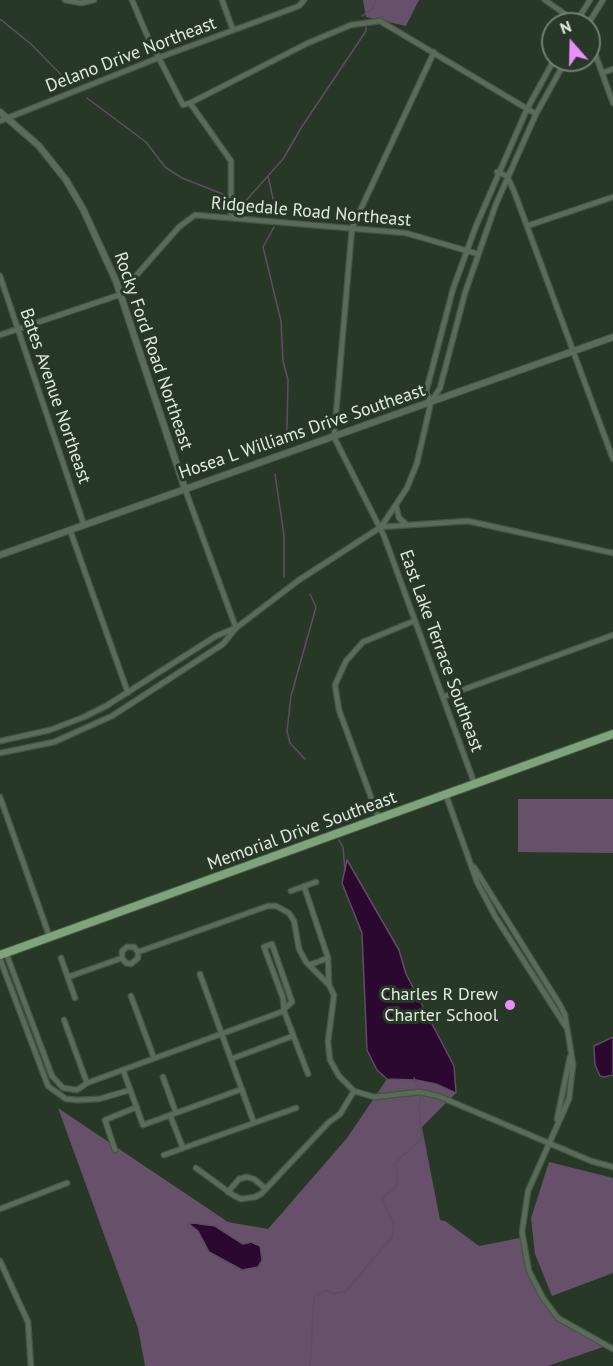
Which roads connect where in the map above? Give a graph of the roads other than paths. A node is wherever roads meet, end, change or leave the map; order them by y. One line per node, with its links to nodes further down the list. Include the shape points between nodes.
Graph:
1 (65, 0): 2 (street)
2 (94, 0)
3 (132, 0): 10 (street)
4 (222, 0): 8 (street)
5 (304, 0): 8 (street, Delano Drive Northeast, via 299,6)
6 (545, 0): 7 (street)
7 (561, 12)
8 (233, 30): 10 (street, Delano Drive Northeast)
9 (434, 51): 15 (street, via 388,23 351,25); 17 (street); 27 (street)
10 (158, 58): 15 (street, via 183,105); 20 (street, Delano Drive Northeast)
11 (613, 69): 14 (street)
12 (547, 72): 17 (street)
13 (559, 72): 19 (street)
14 (602, 73): 16 (street)
15 (190, 103): 25 (street, via 231,161)
16 (613, 103)
17 (527, 109): 19 (street); 22 (street)
18 (0, 112): 20 (street, Rocky Ford Road Northeast)
19 (536, 114): 23 (street)
20 (9, 118): 21 (street, Delano Drive Northeast); 31 (street, Rocky Ford Road Northeast, via 39,146 66,180 111,268)
21 (0, 121)
22 (497, 172): 23 (street); 28 (street)
23 (507, 176): 26 (street); 29 (street)
24 (613, 197): 26 (street)
25 (231, 216): 27 (street, Ridgedale Road Northeast); 31 (street, Ridgedale Road Northeast, via 188,218)
26 (527, 226): 35 (street)
27 (352, 228): 28 (street, Ridgedale Road Northeast, via 406,233); 37 (street)
28 (467, 251): 29 (street, Ridgedale Road Northeast); 36 (street, via 426,393)
29 (478, 254): 36 (street, via 440,388)
30 (0, 276): 32 (street, Bates Avenue Northeast)
31 (119, 295): 32 (street, Ridgedale Road Northeast); 39 (street, Rocky Ford Road Northeast)
32 (18, 329): 33 (street, Ridgedale Road Northeast); 42 (street, Bates Avenue Northeast)
33 (0, 335)
34 (613, 337): 35 (street, Hosea L Williams Drive Southeast)
35 (573, 351): 36 (street, Hosea L Williams Drive Southeast); 38 (street)
36 (431, 402): 37 (street, Hosea L Williams Drive Southeast); 40 (street, via 417,463)
37 (334, 436): 39 (street, Hosea L Williams Drive Southeast); 43 (street, East Lake Terrace Southeast)
38 (613, 459)
39 (185, 489): 42 (street, Hosea L Williams Drive Southeast); 48 (street)
40 (396, 506): 41 (street, via 399,518); 43 (street)
41 (406, 524): 43 (street); 45 (street, via 468,521)
42 (84, 525): 44 (street, Hosea L Williams Drive Southeast)
43 (381, 527): 47 (street, East Lake Terrace Southeast); 48 (street, via 299,580)
44 (70, 530): 46 (street, Hosea L Williams Drive Southeast); 50 (street)
45 (613, 553)
46 (0, 555)
47 (414, 621): 51 (street, East Lake Terrace Southeast); 58 (street, via 363,642 346,661 335,685 339,710)
48 (236, 628): 50 (street, via 216,636); 54 (street, via 223,645 112,716 54,742)
49 (613, 635): 51 (street)
50 (128, 693): 53 (street, via 50,730)
51 (443, 697): 55 (street, East Lake Terrace Southeast)
52 (613, 734): 55 (main road, Memorial Drive Southeast)
53 (0, 741)
54 (0, 753)
55 (475, 785): 56 (main road, Memorial Drive Southeast)
56 (446, 795): 58 (main road, Memorial Drive Southeast); 94 (street, via 477,882 566,1027 571,1054)
57 (0, 797): 62 (street)
58 (380, 819): 62 (main road, Memorial Drive Southeast)
59 (316, 882): 60 (street)
60 (304, 886): 61 (street); 68 (street)
61 (291, 891)
62 (50, 938): 65 (main road, Memorial Drive Southeast)
63 (272, 944): 75 (street, via 264,947)
64 (138, 952): 67 (street, via 127,947); 67 (street, via 132,964); 69 (street, via 276,906 294,921 298,949)
65 (2, 956): 86 (street, via 52,1076 63,1088); 89 (street, via 48,1086 66,1100)
66 (61, 958): 71 (street)
67 (122, 958): 71 (street)
68 (328, 958): 69 (street); 72 (street)
69 (309, 965): 72 (street)
70 (200, 974): 77 (street)
71 (68, 977): 74 (street)
72 (329, 985): 88 (street, via 334,995 328,1042 330,1060)
73 (131, 996): 79 (street)
74 (75, 998)
75 (284, 1010): 77 (street); 78 (street)
76 (64, 1020): 84 (street)
77 (221, 1034): 79 (street); 80 (street)
78 (293, 1036): 80 (street); 82 (street)
79 (154, 1059): 81 (street)
80 (231, 1059): 85 (street)
81 (123, 1070): 84 (street); 87 (street)
82 (308, 1074)
83 (163, 1077): 92 (street)
84 (87, 1083): 86 (street)
85 (242, 1089): 92 (street); 93 (street)
86 (77, 1090): 89 (street)
87 (130, 1090): 89 (street); 90 (street)
88 (354, 1091): 94 (street, via 374,1097 420,1092 438,1095); 101 (street, via 340,1114)
89 (78, 1100)
90 (137, 1107): 92 (street, via 143,1125); 96 (street, via 105,1120)
91 (296, 1108): 93 (street)
92 (173, 1114): 95 (street)
93 (255, 1123): 95 (street)
94 (550, 1142): 98 (street); 105 (street, via 528,1191 523,1216 529,1270 558,1318)
95 (183, 1148): 97 (street)
96 (115, 1150)
97 (164, 1155)
98 (613, 1167)
99 (196, 1168): 102 (street)
100 (66, 1183): 103 (street)
101 (266, 1189): 102 (street, via 248,1199); 102 (street, via 247,1177 239,1179)
102 (228, 1192)
103 (0, 1209)
104 (0, 1261): 106 (street, via 28,1322)
105 (613, 1349)
106 (31, 1366)

